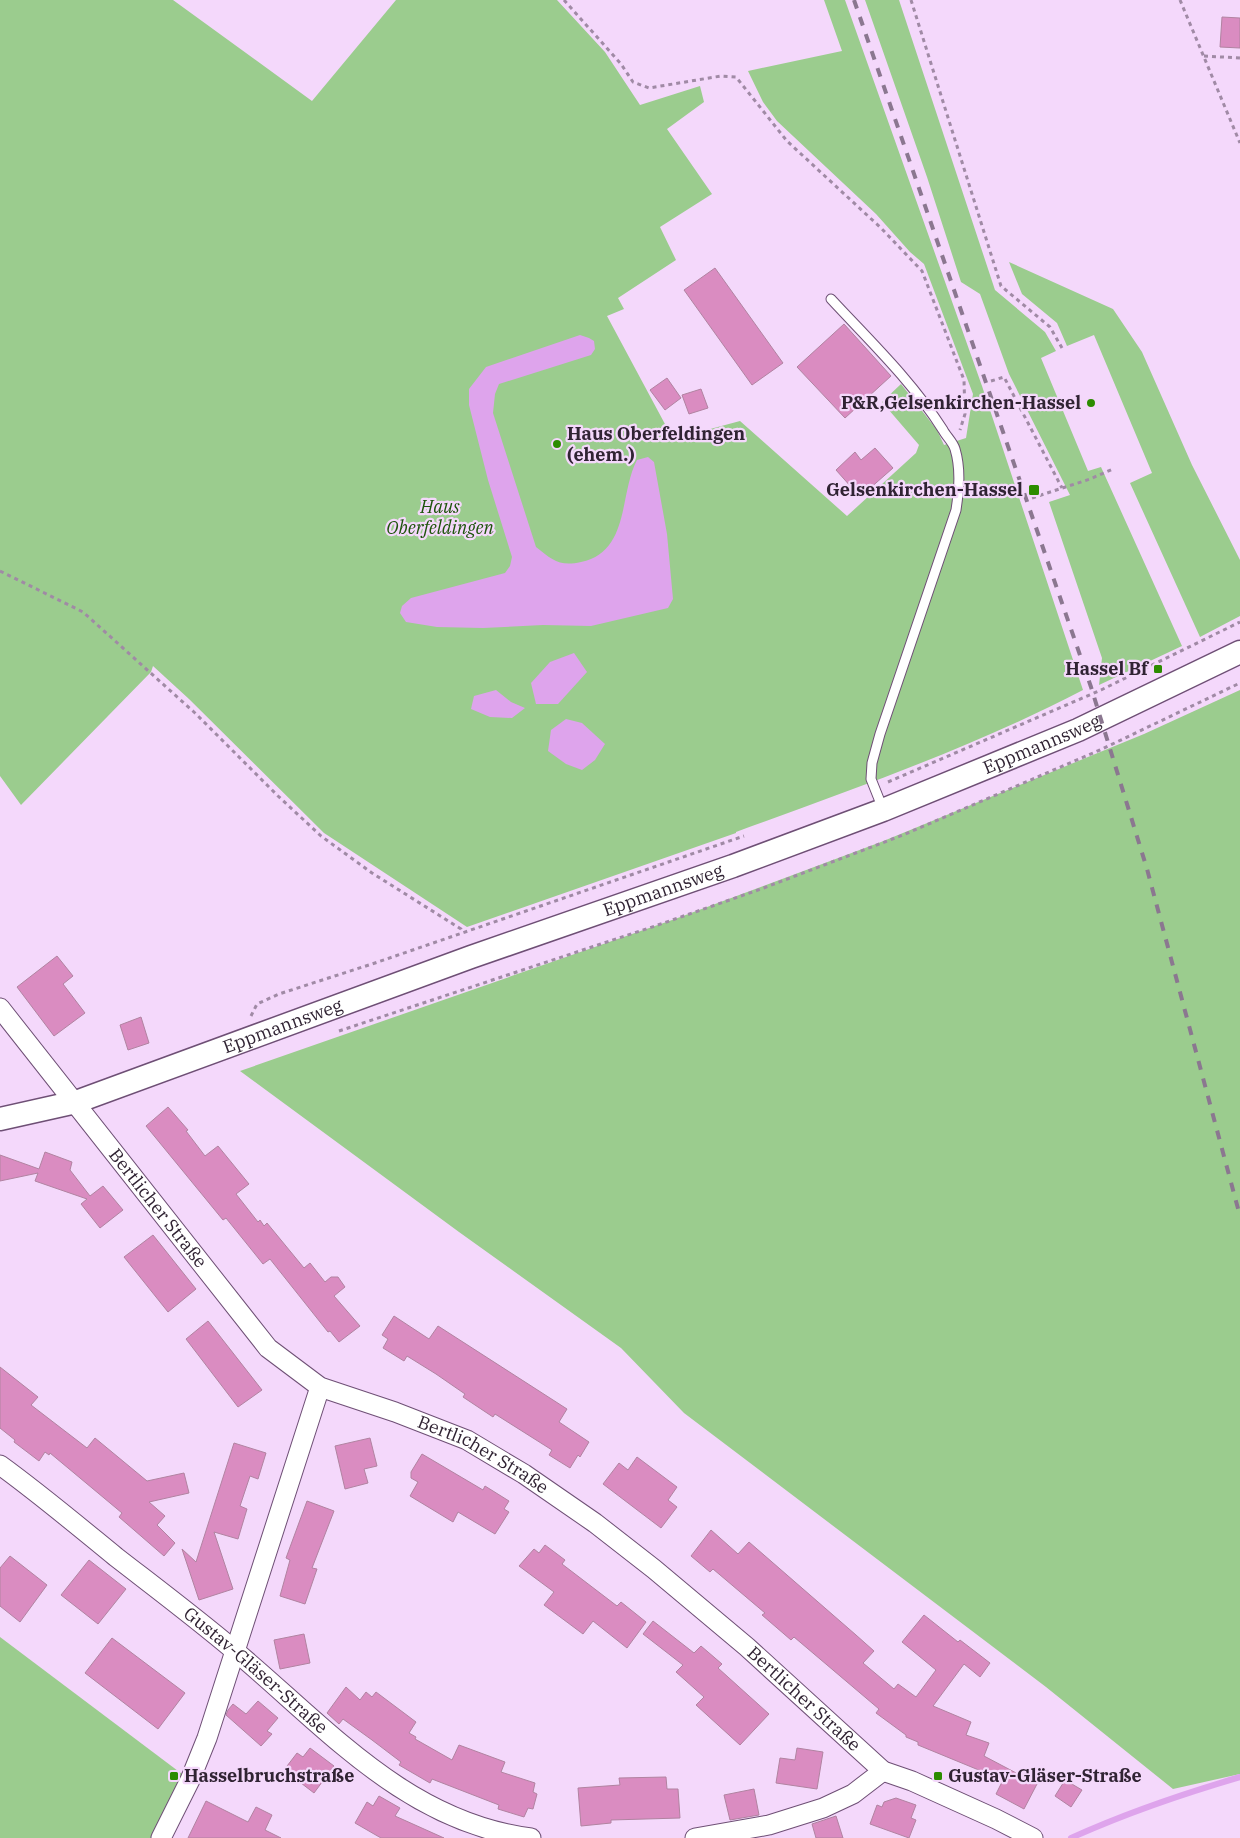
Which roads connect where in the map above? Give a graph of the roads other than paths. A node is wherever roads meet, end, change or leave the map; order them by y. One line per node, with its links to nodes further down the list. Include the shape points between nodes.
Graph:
1 (831, 299): 3 (lane, via 930,410 955,447 959,474 956,510 872,763 871,780)
2 (1240, 652): 3 (street, Eppmannsweg, via 1078,730)
3 (883, 810): 5 (street, Eppmannsweg)
4 (0, 1008): 5 (street, Bertlicher Straße)
5 (76, 1102): 6 (street, Eppmannsweg); 7 (street, Bertlicher Straße, via 268,1348)
6 (0, 1119)
7 (320, 1387): 9 (street); 10 (street, Bertlicher Straße, via 467,1440 524,1474 654,1569 747,1647)
8 (0, 1465): 9 (street, Gustav-Gläser-Straße)
9 (235, 1651): 11 (street, via 204,1746); 12 (street, Gustav-Gläser-Straße, via 361,1762 416,1799 467,1823)
10 (883, 1770): 13 (street, via 853,1794 823,1808 769,1825); 14 (street, Bertlicher Straße)
11 (161, 1838)
12 (531, 1838)
13 (695, 1838)
14 (1033, 1838)

